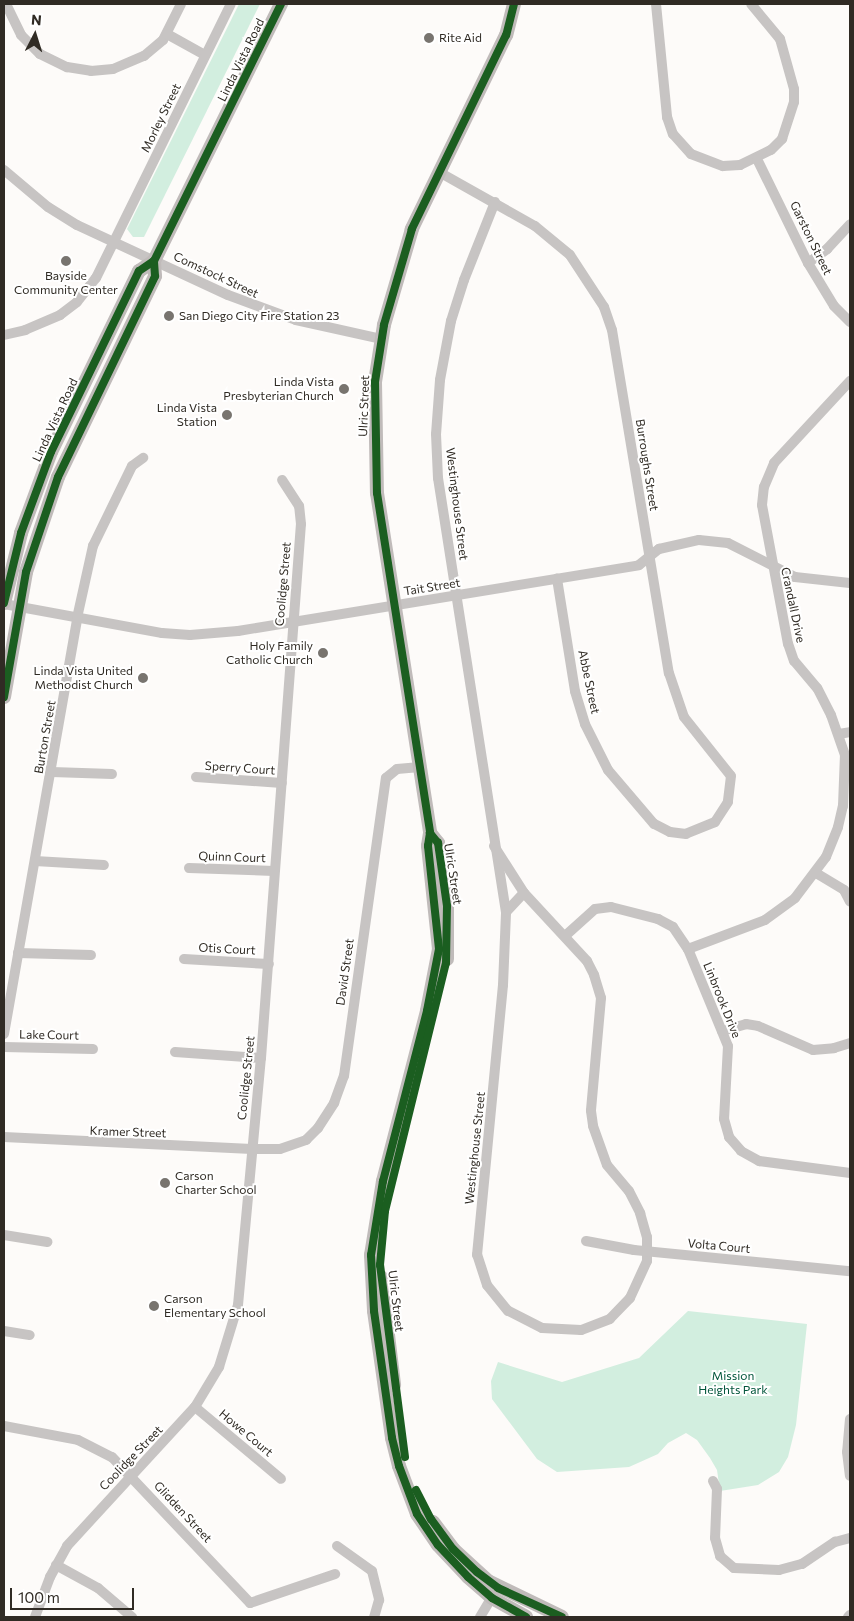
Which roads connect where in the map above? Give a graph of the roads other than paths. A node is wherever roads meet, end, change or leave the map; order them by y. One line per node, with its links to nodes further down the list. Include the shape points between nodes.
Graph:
1 (6, 4): 8 (street, via 21,35 40,54 67,67 91,71 113,69 144,56)
2 (181, 4): 8 (street)
3 (230, 4): 9 (street, Morley Street)
4 (281, 4): 16 (main road, Linda Vista Road)
5 (514, 4): 12 (main road, Ulric Street, via 506,35)
6 (656, 4): 10 (street, via 666,117 673,134 691,154 705,162 740,165)
7 (751, 4): 10 (street, via 780,39 794,89 792,112 782,138)
8 (167, 34): 9 (street)
9 (205, 55): 15 (street, Morley Street)
10 (757, 159): 17 (street, Garston Street)
11 (4, 170): 15 (street, Comstock Street, via 48,207)
12 (439, 172): 13 (street, Burroughs Street); 20 (main road, Ulric Street, via 409,238)
13 (495, 202): 24 (street, Burroughs Street, via 535,226 570,255 604,307 614,340); 28 (street, Westinghouse Street, via 451,321 440,380 436,434 438,478)
14 (850, 224): 17 (street)
15 (114, 242): 16 (street, Comstock Street); 19 (street, Morley Street, via 96,278 77,302 46,322)
16 (154, 260): 20 (street, Comstock Street, via 273,313); 29 (main road, Linda Vista Road, via 140,270 48,458 21,534); 31 (main road, Linda Vista Road, via 155,276 58,477 33,546)
17 (808, 264): 18 (street, Garston Street, via 834,306)
18 (850, 322)
19 (4, 335)
20 (381, 339): 30 (main road, Ulric Street, via 375,390 374,456)
21 (850, 382): 25 (street, Crandall Drive, via 769,472 762,505)
22 (144, 458): 32 (street, Burton Street, via 132,466 93,546)
23 (282, 480): 33 (street, Coolidge Street, via 299,506 301,524)
24 (649, 558): 25 (street, Tait Street, via 659,549 713,540 728,543); 26 (street, Tait Street, via 639,565); 42 (street, Burroughs Street, via 675,696 697,735 725,764 731,776 728,802)
25 (771, 563): 27 (street, Tait Street, via 809,581); 36 (street, Crandall Drive, via 794,662 817,688)
26 (557, 578): 28 (street, Tait Street); 42 (street, Abbe Street, via 575,691 585,724 608,770 654,824 662,828 686,834)
27 (850, 583)
28 (457, 595): 30 (street, Tait Street); 43 (street, Westinghouse Street)
29 (4, 604): 31 (street, Tait Street)
30 (394, 605): 33 (street, Tait Street); 37 (main road, Ulric Street)
31 (19, 607): 32 (street, Tait Street); 34 (main road, Linda Vista Road)
32 (77, 618): 33 (street, Tait Street, via 190,635); 38 (street, Burton Street)
33 (292, 623): 41 (street, Coolidge Street)
34 (4, 697)
35 (850, 732): 36 (street)
36 (839, 734): 48 (street, Crandall Drive, via 846,774 843,806 838,828)
37 (420, 767): 66 (street, David Street, via 397,769 386,778 382,793 344,1076 334,1103 306,1140 280,1149); 86 (main road, Ulric Street, via 430,833 428,846 437,915 438,958 374,1225 371,1255 374,1311 392,1438 417,1514 456,1565)
38 (52, 772): 39 (street); 44 (street, Burton Street)
39 (112, 774)
40 (196, 777): 41 (street, Sperry Court)
41 (282, 784): 47 (street, Coolidge Street)
42 (715, 822)
43 (494, 846): 49 (street); 51 (street, Westinghouse Street)
44 (35, 861): 45 (street); 54 (street, Burton Street)
45 (104, 865)
46 (190, 868): 47 (street, Quinn Court)
47 (274, 871): 57 (street, Coolidge Street)
48 (816, 873): 50 (street, via 844,890); 53 (street, Crandall Drive, via 795,898 765,920)
49 (524, 893): 51 (street); 52 (street)
50 (850, 902)
51 (506, 912): 71 (street, Westinghouse Street, via 503,985 477,1254 487,1285 508,1312 542,1328 560,1331 596,1325 610,1319 630,1298)
52 (565, 936): 53 (street, Linbrook Drive, via 595,910 611,907 658,919 680,935); 71 (street, via 587,961 601,998 591,1111 597,1144 607,1165 629,1192 640,1213)
53 (688, 949): 58 (street, Linbrook Drive)
54 (18, 953): 55 (street); 59 (street, Burton Street)
55 (91, 955)
56 (184, 959): 57 (street, Otis Court)
57 (269, 964): 64 (street, Coolidge Street)
58 (722, 1031): 60 (street, via 746,1024 758,1026 813,1050); 67 (street, Linbrook Drive, via 729,1054 724,1119 729,1137 742,1151 759,1161)
59 (4, 1034)
60 (850, 1043)
61 (4, 1046): 62 (street, Lake Court)
62 (93, 1049)
63 (174, 1052): 64 (street)
64 (261, 1058): 66 (street, Coolidge Street)
65 (4, 1137): 66 (street, Kramer Street)
66 (252, 1149): 75 (street, Coolidge Street, via 238,1305 219,1367)
67 (850, 1173)
68 (4, 1236): 70 (street)
69 (586, 1241): 71 (street, Volta Court)
70 (47, 1242)
71 (648, 1252): 72 (street, Volta Court)
72 (850, 1271)
73 (4, 1331): 74 (street)
74 (30, 1335)
75 (194, 1408): 78 (street, Coolidge Street); 80 (street, Howe Court)
76 (850, 1419): 79 (street, via 847,1452)
77 (4, 1426): 78 (street, Glidden Street, via 95,1446)
78 (131, 1476): 84 (street, Coolidge Street, via 80,1529); 85 (street, Glidden Street, via 250,1603)
79 (850, 1476)
80 (281, 1479)
81 (713, 1481): 82 (street, via 717,1489 715,1538 720,1556 734,1568 779,1570 802,1564 835,1542)
82 (850, 1538)
83 (337, 1546): 89 (street, via 372,1571 379,1600)
84 (56, 1565): 87 (street, Coolidge Street); 88 (street, via 98,1588)
85 (335, 1574)
86 (495, 1593): 90 (street); 91 (main road, Ulric Street); 92 (main road, Ulric Street)
87 (35, 1617)
88 (132, 1617)
89 (374, 1617)
90 (480, 1617)
91 (526, 1617)
92 (562, 1617)

